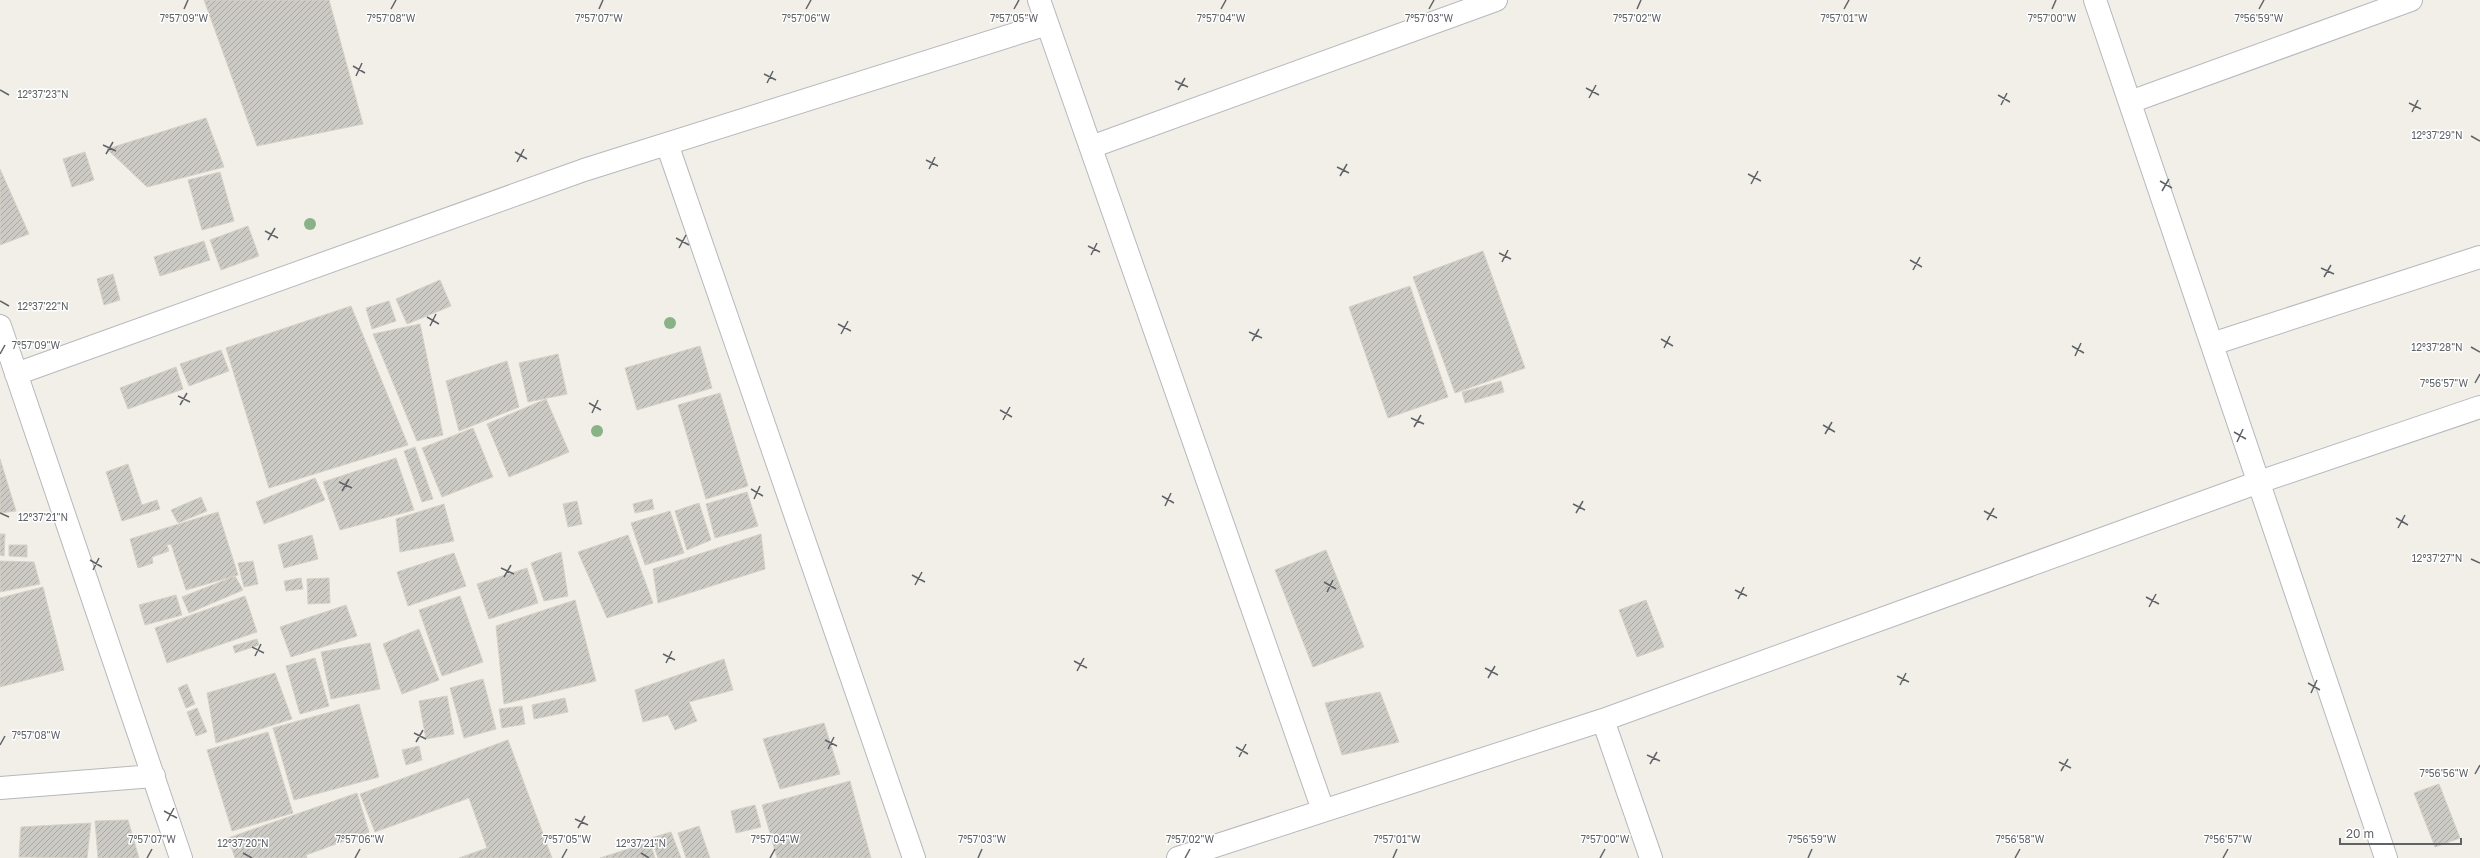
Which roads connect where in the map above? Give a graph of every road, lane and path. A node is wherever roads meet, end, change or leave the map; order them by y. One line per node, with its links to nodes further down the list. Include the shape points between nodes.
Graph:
1 (1039, 0): 5 (street)
2 (1496, 0): 8 (street)
3 (2095, 0): 6 (street)
4 (2411, 0): 6 (street)
5 (1048, 24): 7 (street); 8 (street)
6 (2130, 102): 11 (street)
7 (667, 144): 12 (street, via 577,172); 20 (street)
8 (1091, 147): 18 (street)
9 (2480, 257): 11 (street)
10 (0, 326): 12 (street)
11 (2212, 344): 14 (street)
12 (16, 374): 16 (street)
13 (2480, 407): 14 (street)
14 (2259, 482): 15 (street); 23 (street)
15 (1603, 720): 18 (street); 22 (street)
16 (154, 776): 17 (street); 19 (street)
17 (0, 788)
18 (1323, 810): 21 (street)
19 (182, 858)
20 (914, 858)
21 (1178, 858)
22 (1650, 858)
23 (2386, 858)

